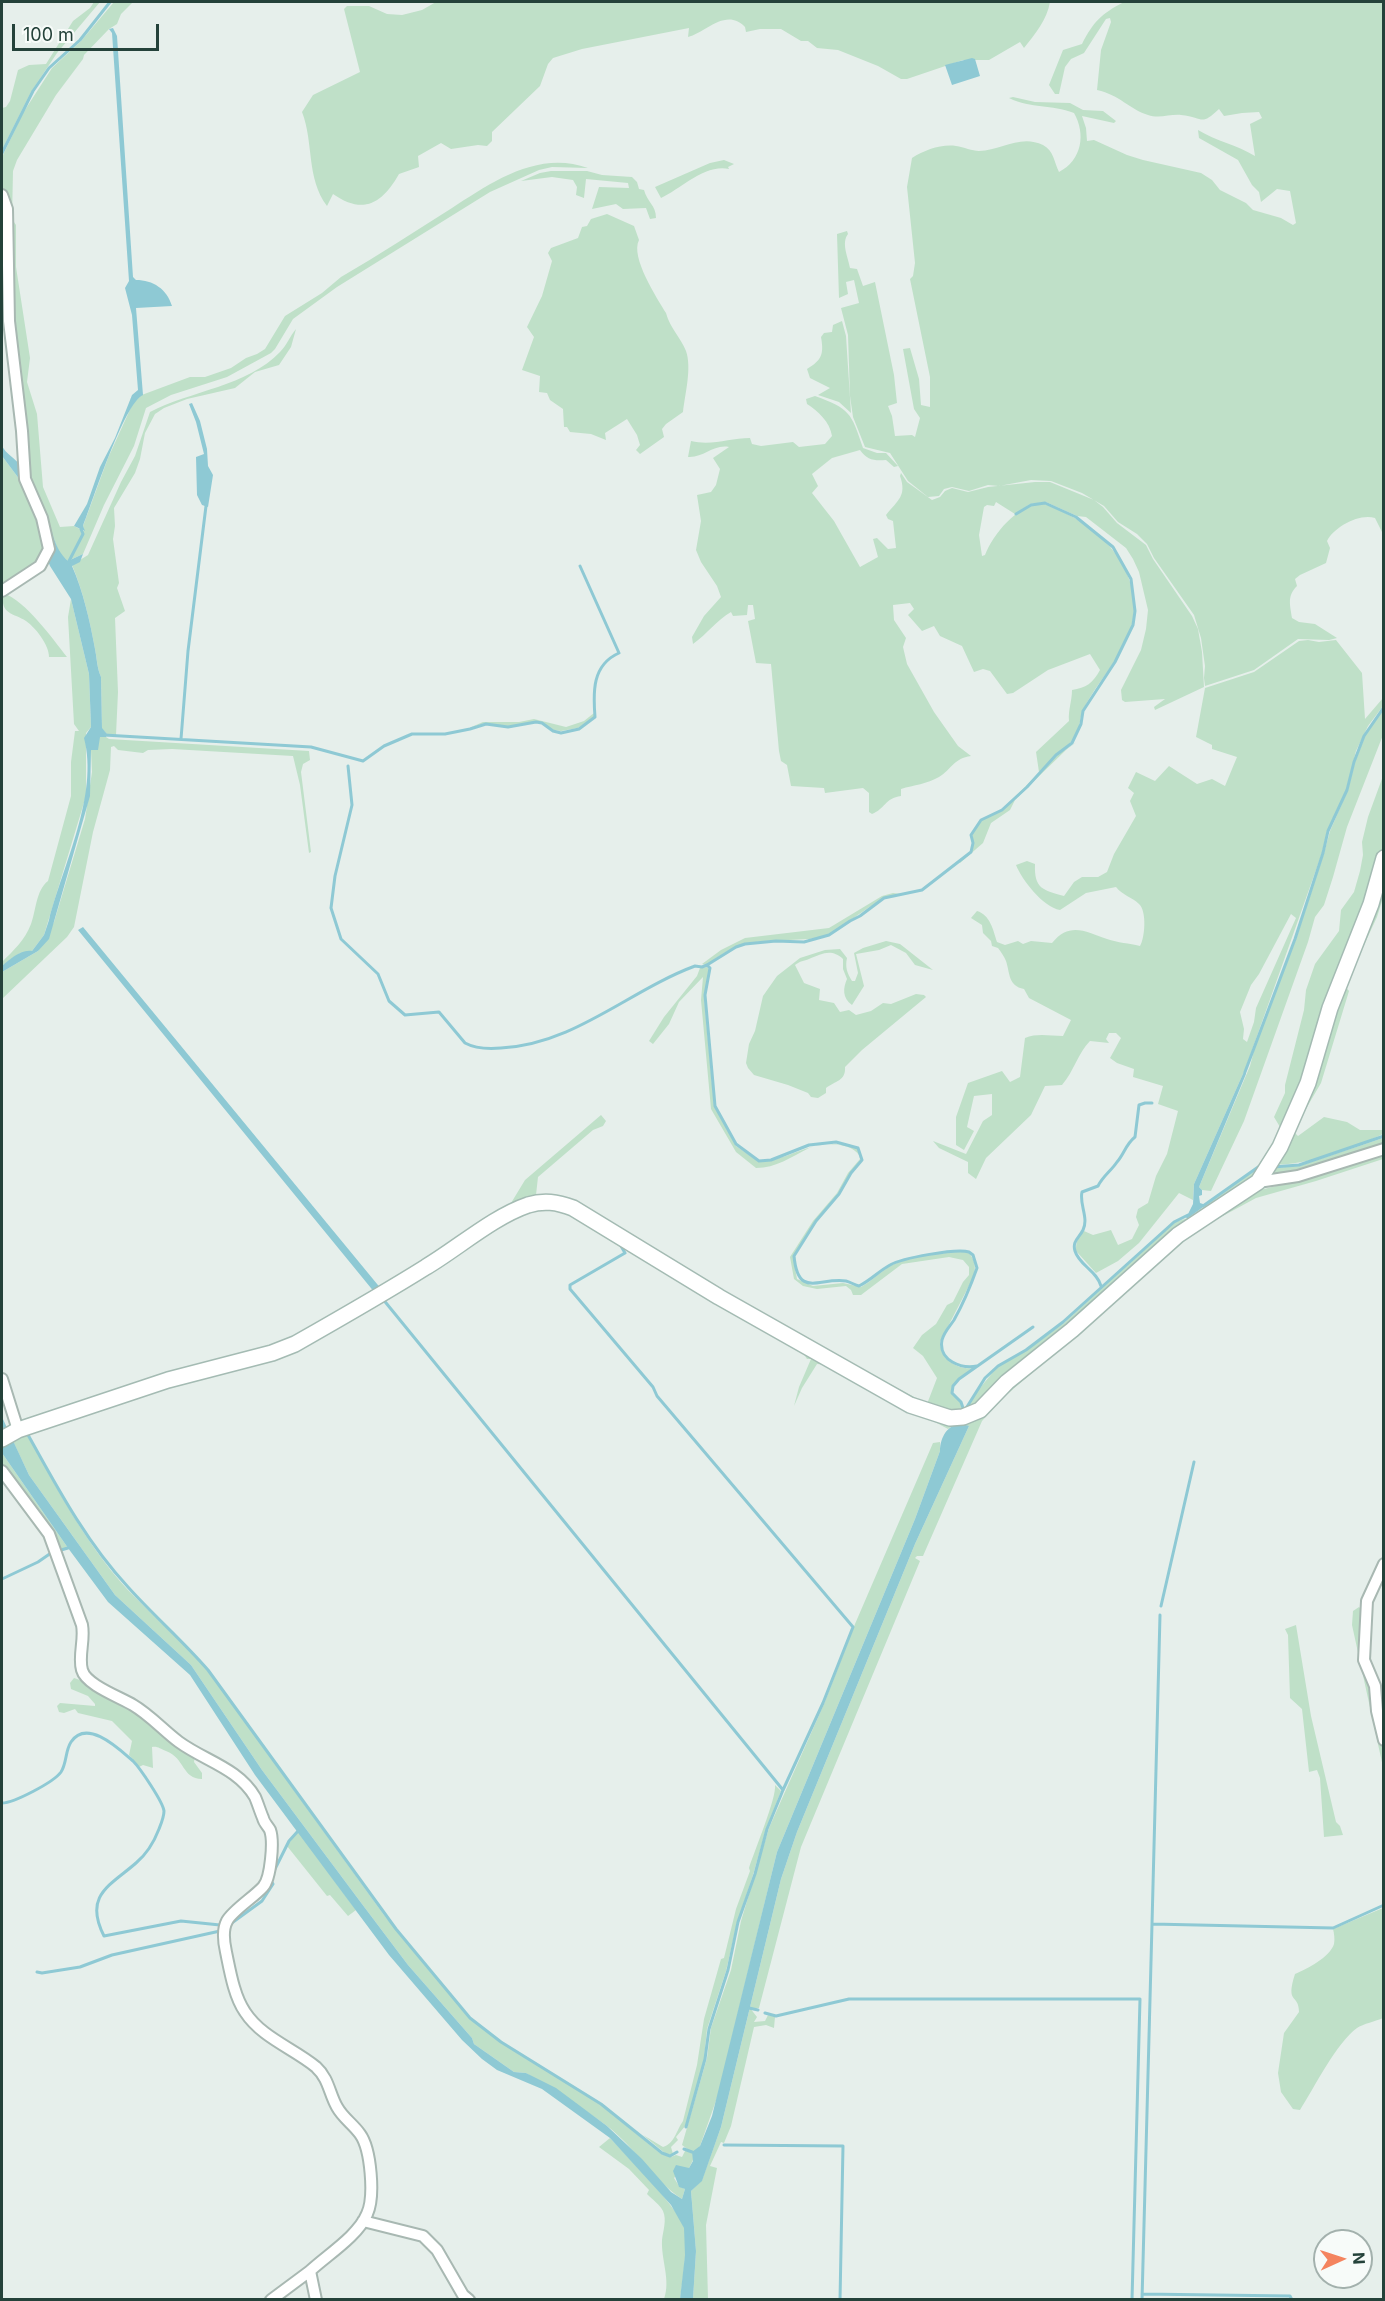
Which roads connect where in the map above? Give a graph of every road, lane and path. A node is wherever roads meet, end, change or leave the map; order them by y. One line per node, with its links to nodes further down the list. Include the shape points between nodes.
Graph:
1 (2, 195): 2 (street, via 7,210 9,321 25,479 42,518 49,549 40,566)
2 (2, 591)
3 (1383, 858): 5 (street, via 1371,904 1330,1008 1308,1083 1280,1147)
4 (1383, 1149): 5 (street, via 1298,1176)
5 (1258, 1182): 7 (street, via 1178,1234 1072,1330 1006,1382 980,1410 963,1417 950,1418 910,1405 719,1298 573,1208 543,1202 501,1218 295,1344 168,1380)
6 (2, 1379): 7 (street)
7 (17, 1430): 8 (street)
8 (2, 1439)
9 (2, 1471): 12 (street, via 49,1534 57,1551 82,1625 85,1676 143,1712 197,1754 238,1777 259,1806 272,1840 270,1868 265,1885 226,1922 225,1951 245,2013 263,2032 323,2074 336,2106 365,2143 370,2197)
10 (1383, 1564): 11 (street, via 1367,1601 1364,1660 1375,1686)
11 (1383, 1740)
12 (363, 2221): 13 (street); 16 (street, via 423,2236 437,2250)
13 (310, 2271): 14 (street); 15 (street)
14 (271, 2300)
15 (316, 2300)
16 (469, 2300)

